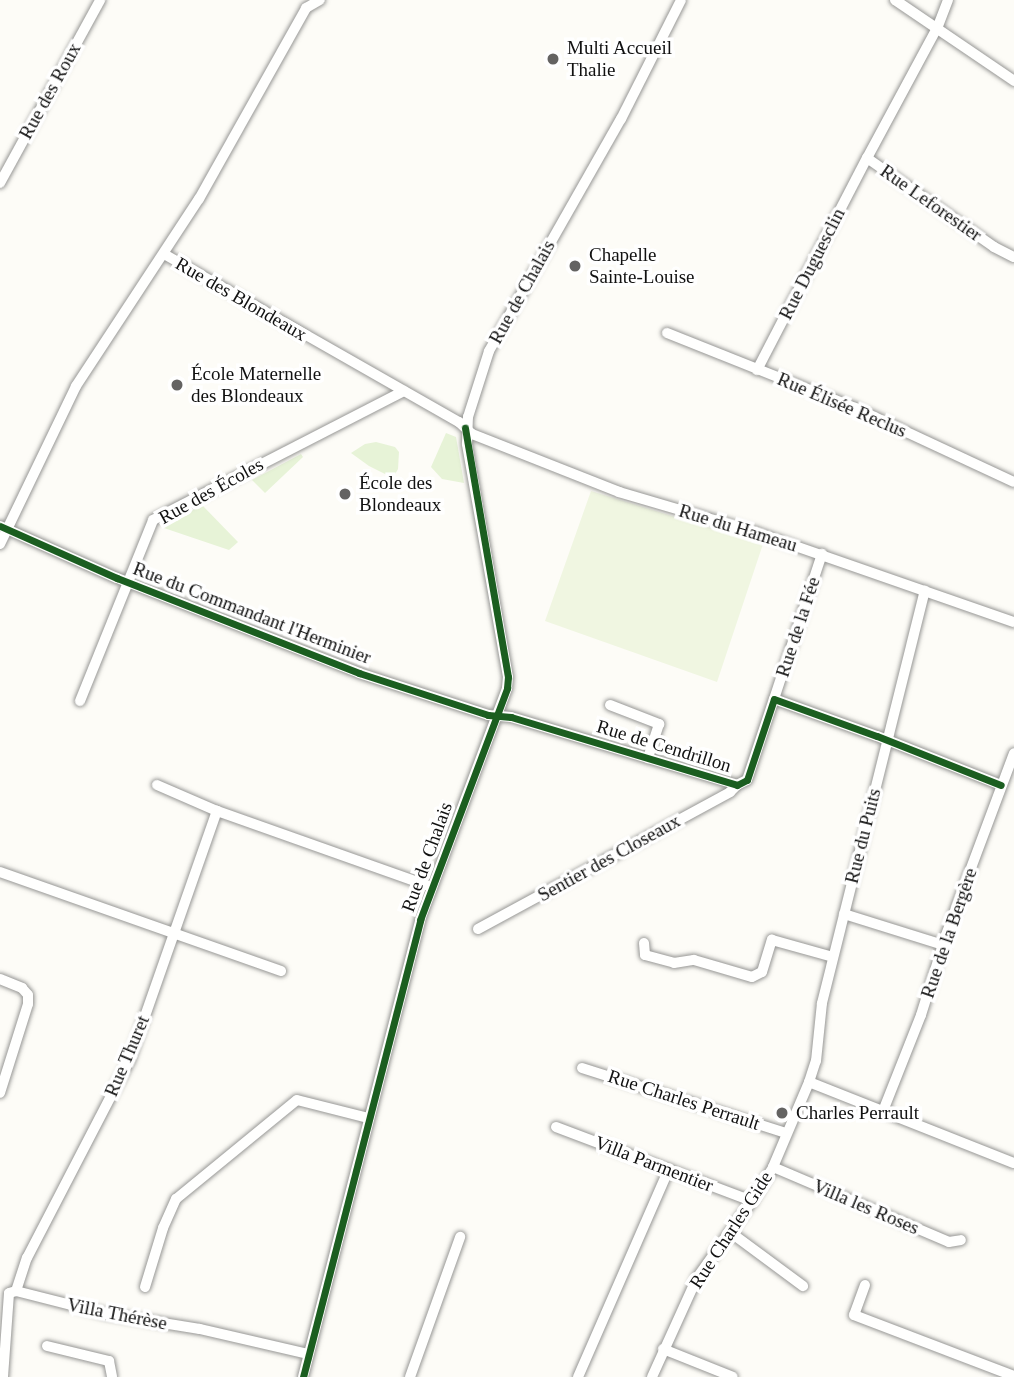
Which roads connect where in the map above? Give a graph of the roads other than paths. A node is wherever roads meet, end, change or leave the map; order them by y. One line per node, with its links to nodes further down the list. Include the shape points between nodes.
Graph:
1 (100, 0): 10 (street, Rue des Roux)
2 (320, 0): 6 (street)
3 (681, 0): 16 (street, Rue de Chalais, via 621,119 489,351)
4 (895, 0): 7 (street)
5 (948, 0): 7 (street, Rue Leforestier)
6 (303, 4): 11 (street, Rue des Blondeaux, via 206,187)
7 (937, 28): 8 (street); 9 (street, Rue Leforestier)
8 (1014, 81)
9 (867, 158): 12 (street, Rue Leforestier); 14 (street, Rue Duguesclin)
10 (0, 183)
11 (163, 254): 15 (street, Rue des Blondeaux); 18 (street, via 76,386)
12 (1014, 257)
13 (667, 333): 14 (street, Rue Élisée Reclus)
14 (757, 370): 17 (street, Rue Élisée Reclus, via 855,408)
15 (404, 391): 16 (street, Rue des Blondeaux); 21 (street, Rue des Écoles, via 153,520)
16 (465, 428): 20 (street, Rue du Hameau, via 619,492); 27 (street, Rue de Chalais, via 508,677)
17 (1014, 482)
18 (3, 528): 19 (street); 21 (street, Rue du Commandant l'Herminier)
19 (0, 544)
20 (822, 554): 22 (street, Rue du Hameau); 24 (street, Rue de la Fée)
21 (127, 582): 25 (street, Rue des Écoles); 27 (street, Rue du Commandant l'Herminier, via 359,673)
22 (925, 591): 23 (street, Rue du Hameau); 28 (street, Rue du Puits)
23 (1014, 622)
24 (774, 699): 28 (street); 32 (street, Rue de Cendrillon, via 747,780)
25 (80, 701)
26 (610, 705): 30 (street, via 659,724)
27 (497, 716): 30 (street, Rue de Cendrillon); 36 (street, Rue de Chalais)
28 (886, 739): 33 (street); 37 (street, Rue du Puits)
29 (1014, 753): 33 (street, Rue de la Bergère)
30 (648, 758): 32 (street, Rue de Cendrillon)
31 (157, 785): 34 (street)
32 (737, 785): 38 (street, Sentier des Closeaux)
33 (1001, 785): 41 (street, Rue de la Bergère)
34 (217, 811): 36 (street); 39 (street, Rue Thuret)
35 (0, 872): 39 (street)
36 (432, 887): 49 (street, Rue de Chalais)
37 (844, 914): 41 (street); 42 (street, Rue du Puits)
38 (478, 929)
39 (173, 936): 43 (street); 62 (street, Rue Thuret, via 130,1059 27,1258)
40 (644, 943): 42 (street, via 645,955 674,963 694,960 752,976 762,972 772,940)
41 (943, 945): 48 (street, Rue de la Bergère, via 922,1015)
42 (833, 957): 46 (street, Rue du Puits)
43 (281, 971)
44 (0, 979): 47 (street, via 22,988 28,1004)
45 (582, 1068): 51 (street, Rue Charles Perrault)
46 (809, 1082): 48 (street); 51 (street, Rue Charles Gide)
47 (0, 1093)
48 (883, 1111): 52 (street)
49 (368, 1118): 61 (street, via 297,1100 176,1199); 65 (street, Rue de Chalais)
50 (556, 1126): 54 (street, Villa Parmentier)
51 (786, 1133): 53 (street, Rue Charles Gide)
52 (1014, 1163)
53 (773, 1167): 55 (street, Rue Charles Gide); 58 (street, Villa les Roses, via 949,1242)
54 (669, 1169): 55 (street, Villa Parmentier); 71 (street)
55 (752, 1201): 56 (street, Rue Charles Gide)
56 (730, 1232): 60 (street); 64 (street, Rue Charles Gide, via 697,1278)
57 (460, 1237): 70 (street)
58 (961, 1240)
59 (865, 1285): 66 (street, via 854,1315)
60 (803, 1286)
61 (145, 1287)
62 (16, 1291): 65 (street, Villa Thérèse); 67 (street, via 9,1293)
63 (47, 1346): 68 (street, via 109,1361)
64 (663, 1349): 72 (street, Rue Charles Gide); 73 (street)
65 (308, 1354): 69 (street, Rue de Chalais)
66 (1014, 1376)
67 (3, 1377)
68 (112, 1377)
69 (303, 1377)
70 (410, 1377)
71 (578, 1377)
72 (652, 1377)
73 (733, 1377)

